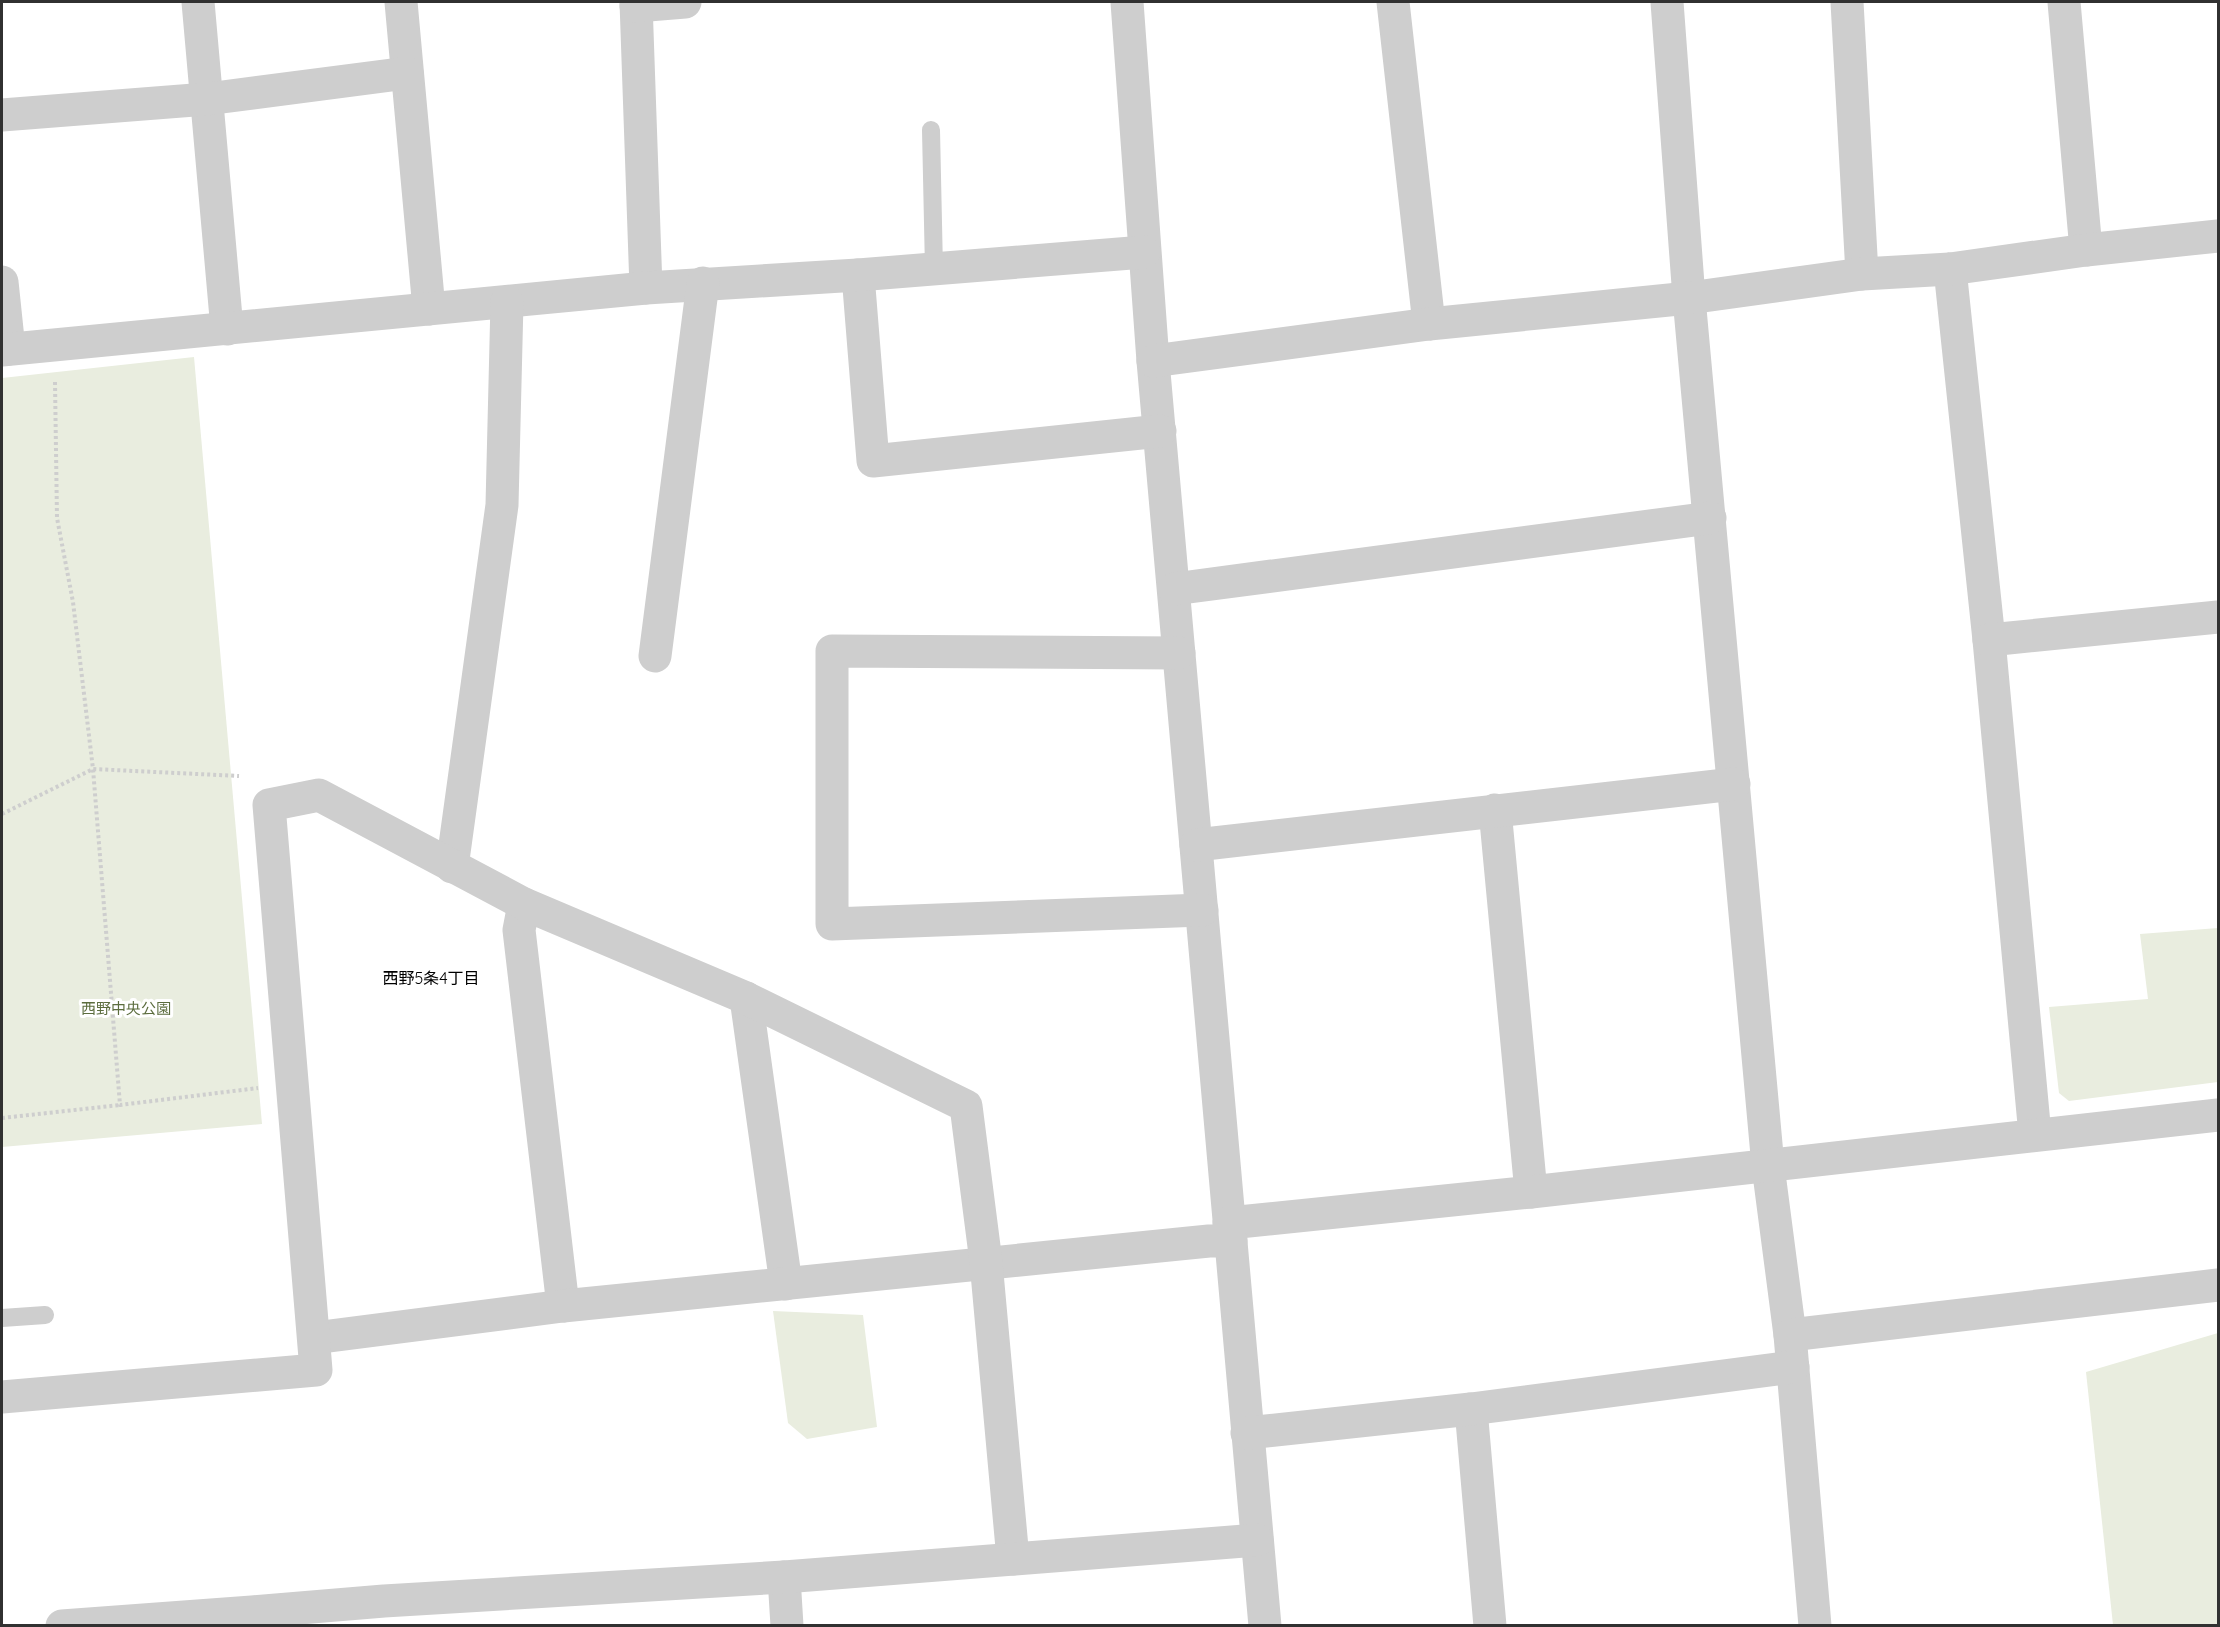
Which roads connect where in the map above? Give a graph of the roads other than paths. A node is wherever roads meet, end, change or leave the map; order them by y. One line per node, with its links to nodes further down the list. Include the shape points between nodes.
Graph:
1 (198, 2): 11 (street)
2 (401, 2): 10 (street)
3 (685, 2): 9 (street)
4 (1127, 2): 16 (street)
5 (1394, 2): 27 (street)
6 (1667, 2): 24 (street)
7 (1848, 2): 19 (street)
8 (2064, 2): 15 (street)
9 (636, 4): 23 (street)
10 (407, 72): 11 (street); 26 (street)
11 (207, 99): 12 (street); 28 (street)
12 (2, 115)
13 (930, 130): 17 (lane)
14 (2218, 236): 15 (street)
15 (2086, 250): 18 (street)
16 (1144, 252): 17 (street); 30 (street)
17 (934, 269): 20 (street)
18 (1950, 269): 19 (street); 35 (street)
19 (1862, 274): 24 (street)
20 (858, 275): 22 (street); 31 (street, via 873,460)
21 (2, 282): 29 (street)
22 (703, 283): 23 (street); 37 (street)
23 (646, 288): 25 (street)
24 (1689, 298): 27 (street); 32 (street)
25 (507, 302): 26 (street); 41 (street, via 502,505)
26 (429, 309): 28 (street)
27 (1429, 324): 30 (street)
28 (227, 328): 29 (street)
29 (5, 350)
30 (1153, 361): 31 (street)
31 (1160, 431): 33 (street)
32 (1710, 518): 33 (street); 38 (street)
33 (1174, 589): 36 (street)
34 (2218, 616): 35 (street)
35 (1989, 640): 46 (street)
36 (1179, 653): 40 (street); 43 (street, via 832,651 832,924)
37 (656, 656)
38 (1734, 784): 39 (street); 47 (street)
39 (1495, 810): 40 (street); 48 (street)
40 (1196, 845): 43 (street)
41 (452, 867): 42 (street); 56 (street, via 319,795 269,805)
42 (524, 904): 44 (street); 53 (street, via 519,930)
43 (1202, 910): 49 (street)
44 (746, 998): 50 (street, via 966,1106); 51 (street)
45 (2218, 1115): 46 (street)
46 (2035, 1135): 47 (street)
47 (1768, 1166): 48 (street); 57 (street)
48 (1531, 1192): 49 (street)
49 (1230, 1232): 50 (street, via 1209,1241); 60 (street)
50 (986, 1262): 51 (street); 62 (street)
51 (786, 1284): 53 (street)
52 (2218, 1285): 57 (street)
53 (563, 1306): 56 (street)
54 (45, 1315): 55 (lane)
55 (2, 1318)
56 (314, 1338): 58 (street, via 316,1370)
57 (1791, 1351): 59 (street); 69 (street)
58 (2, 1397)
59 (1471, 1408): 60 (street); 68 (street)
60 (1247, 1433): 61 (street)
61 (1257, 1540): 62 (street); 67 (street)
62 (1013, 1559): 63 (street)
63 (784, 1577): 64 (street, via 384,1601); 66 (street)
64 (252, 1619): 65 (street)
65 (62, 1626)
66 (787, 1626)
67 (1265, 1626)
68 (1490, 1626)
69 (1815, 1626)

